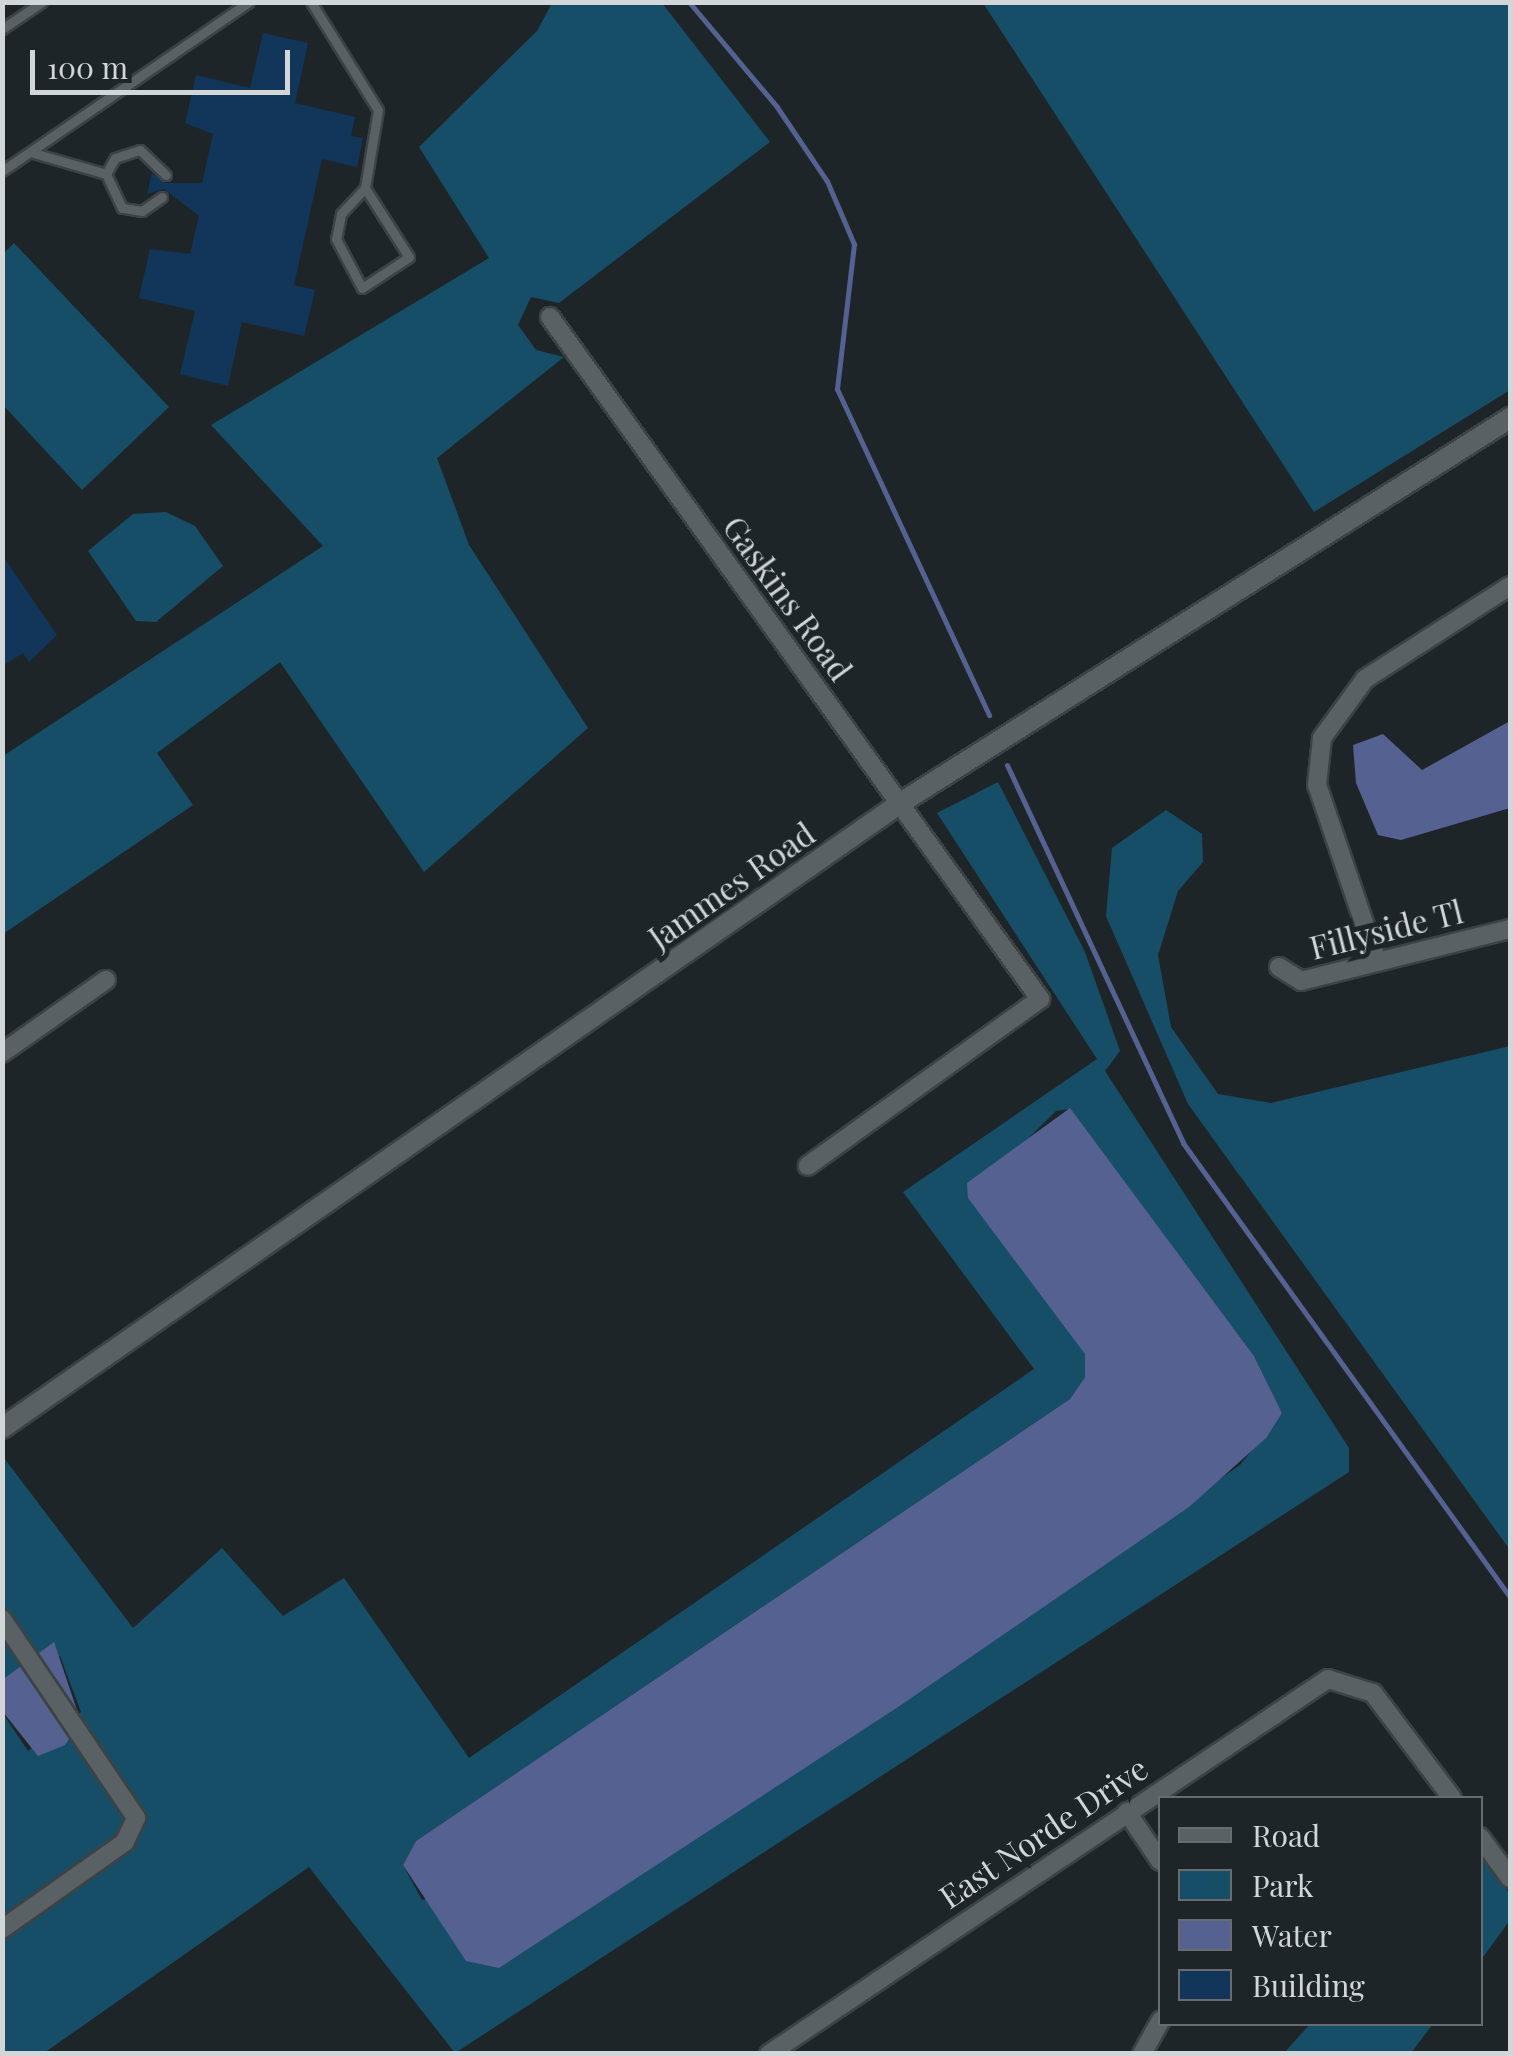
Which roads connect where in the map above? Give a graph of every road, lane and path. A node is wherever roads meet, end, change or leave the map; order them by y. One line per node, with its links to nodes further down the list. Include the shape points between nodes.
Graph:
1 (250, 2): 5 (lane)
2 (311, 2): 9 (lane, via 376,102)
3 (41, 3): 4 (lane)
4 (2, 30)
5 (30, 152): 6 (lane); 7 (lane)
6 (2, 170)
7 (106, 174): 8 (lane, via 114,158 140,150); 10 (lane, via 122,208 142,211)
8 (166, 175)
9 (365, 188): 9 (lane, via 342,214 336,239 362,288 409,257)
10 (162, 197)
11 (550, 317): 14 (street, Gaskins Road)
12 (1510, 418): 14 (street, Jammes Road)
13 (1510, 586): 16 (street, via 1365,680 1322,738 1318,785)
14 (899, 804): 20 (street, Gaskins Road, via 1040,999); 21 (street, Jammes Road)
15 (1510, 928): 16 (street, Fillyside Tl)
16 (1377, 961): 17 (street, Fillyside Tl, via 1301,981)
17 (1279, 968)
18 (106, 980): 19 (street)
19 (2, 1053)
20 (808, 1166)
21 (2, 1428)
22 (2, 1618): 28 (street, via 136,1818 125,1842)
23 (1450, 1796): 24 (street, East Norde Drive, via 1357,1682 1313,1685)
24 (1127, 1812): 26 (street); 30 (street, East Norde Drive)
25 (1483, 1841): 27 (street)
26 (1158, 1858)
27 (1510, 1878)
28 (2, 1929)
29 (1158, 2025): 31 (street)
30 (769, 2054)
31 (1142, 2054)

